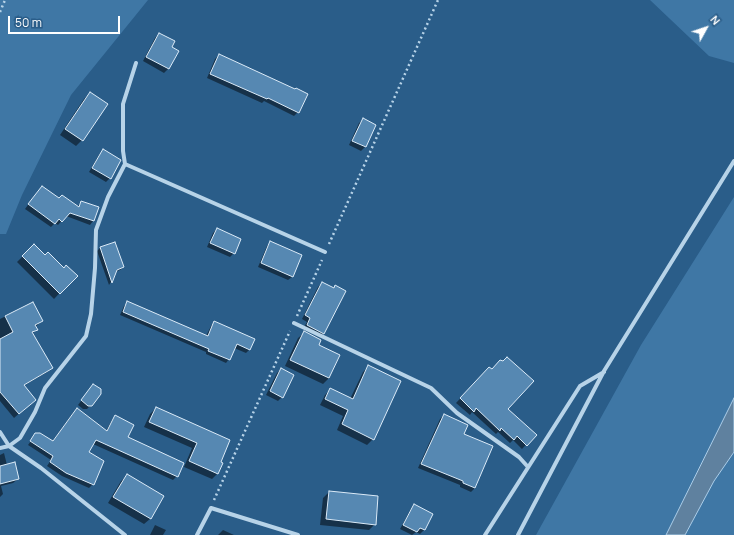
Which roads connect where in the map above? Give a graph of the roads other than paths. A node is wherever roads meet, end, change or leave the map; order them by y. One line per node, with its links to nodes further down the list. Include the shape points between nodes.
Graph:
1 (136, 63): 3 (street, via 123,104)
2 (734, 161): 6 (street)
3 (125, 164): 4 (street); 8 (street, via 108,197 96,230 91,314 86,336 46,388 20,438)
4 (325, 252)
5 (294, 323): 10 (street, via 431,388 457,413 519,457)
6 (604, 371): 10 (street, via 580,386); 15 (street)
7 (0, 432): 8 (street)
8 (9, 446): 9 (street); 11 (street)
9 (0, 448)
10 (528, 467): 14 (street)
11 (126, 535)
12 (197, 535): 13 (street, via 211,508)
13 (298, 535)
14 (485, 535)
15 (518, 535)

